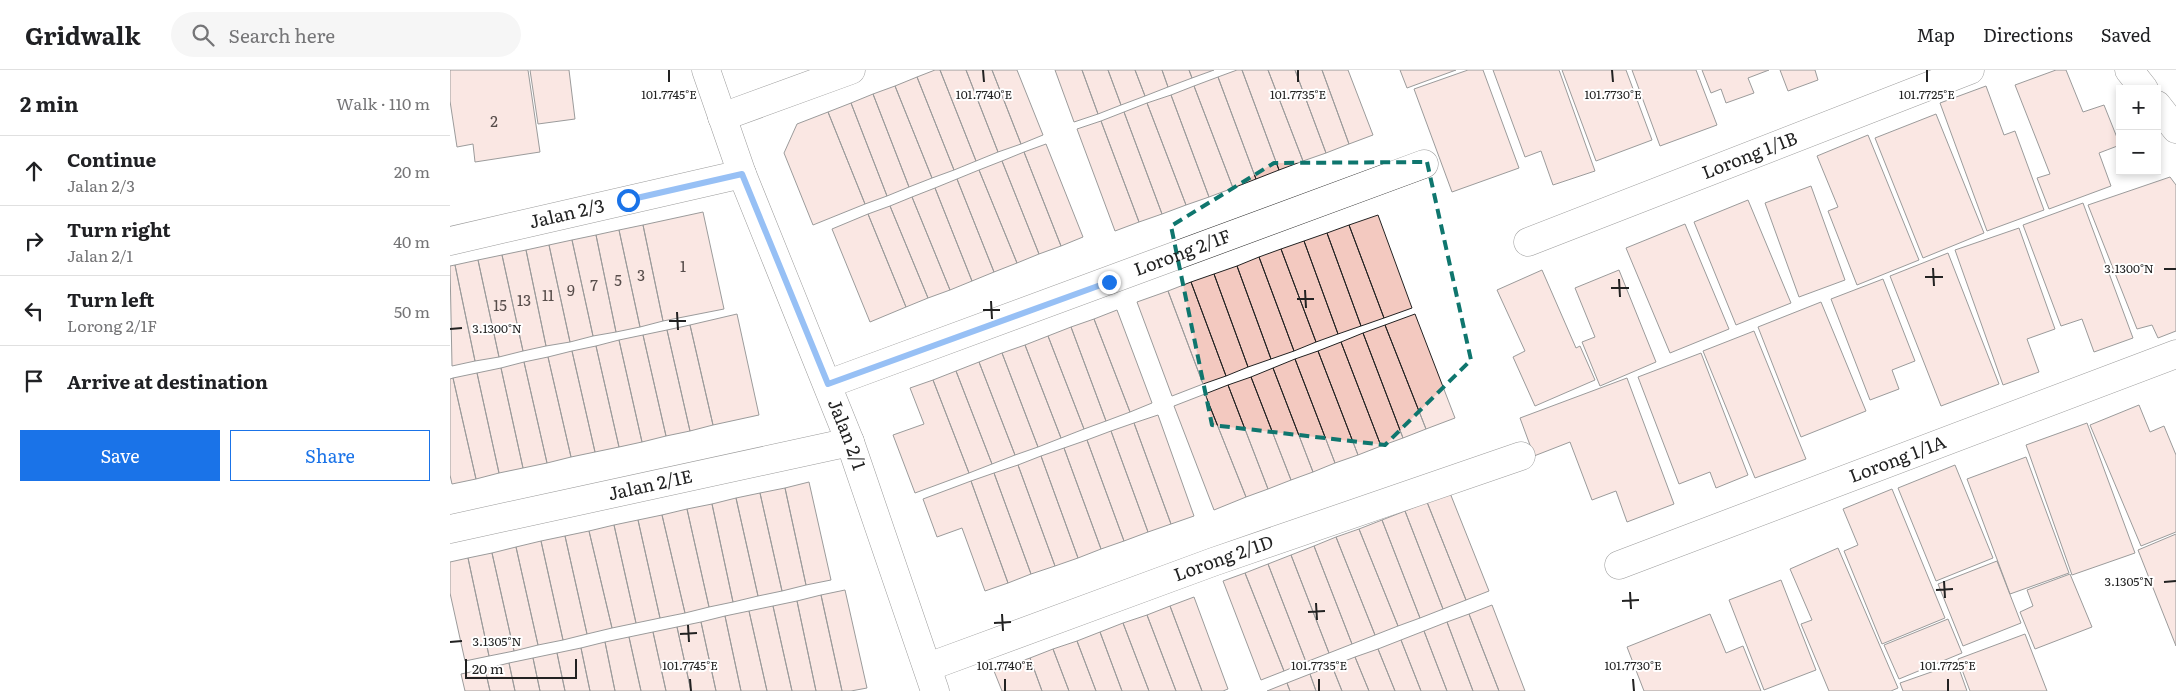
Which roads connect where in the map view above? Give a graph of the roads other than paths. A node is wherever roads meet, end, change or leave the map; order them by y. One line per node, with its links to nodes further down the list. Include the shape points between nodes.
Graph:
1 (706, 70): 7 (street, Jalan 2/1)
2 (850, 70): 7 (street)
3 (1970, 70): 12 (street, Lorong 1/1B)
4 (2130, 70): 5 (street)
5 (2141, 85)
6 (2161, 110): 8 (street)
7 (722, 117): 10 (street, Jalan 2/1)
8 (2176, 129)
9 (1424, 164): 14 (street, Lorong 2/1F)
10 (742, 174): 11 (street, Jalan 2/3); 14 (street, Jalan 2/1)
11 (450, 241)
12 (1528, 242)
13 (2176, 354): 18 (street, Lorong 1/1A)
14 (828, 384): 15 (street, Jalan 2/1)
15 (850, 442): 17 (street, Jalan 2/1E); 19 (street, Jalan 2/1)
16 (1521, 456): 19 (street, Lorong 2/1D, via 1213,562)
17 (450, 530)
18 (1619, 565)
19 (931, 679)

